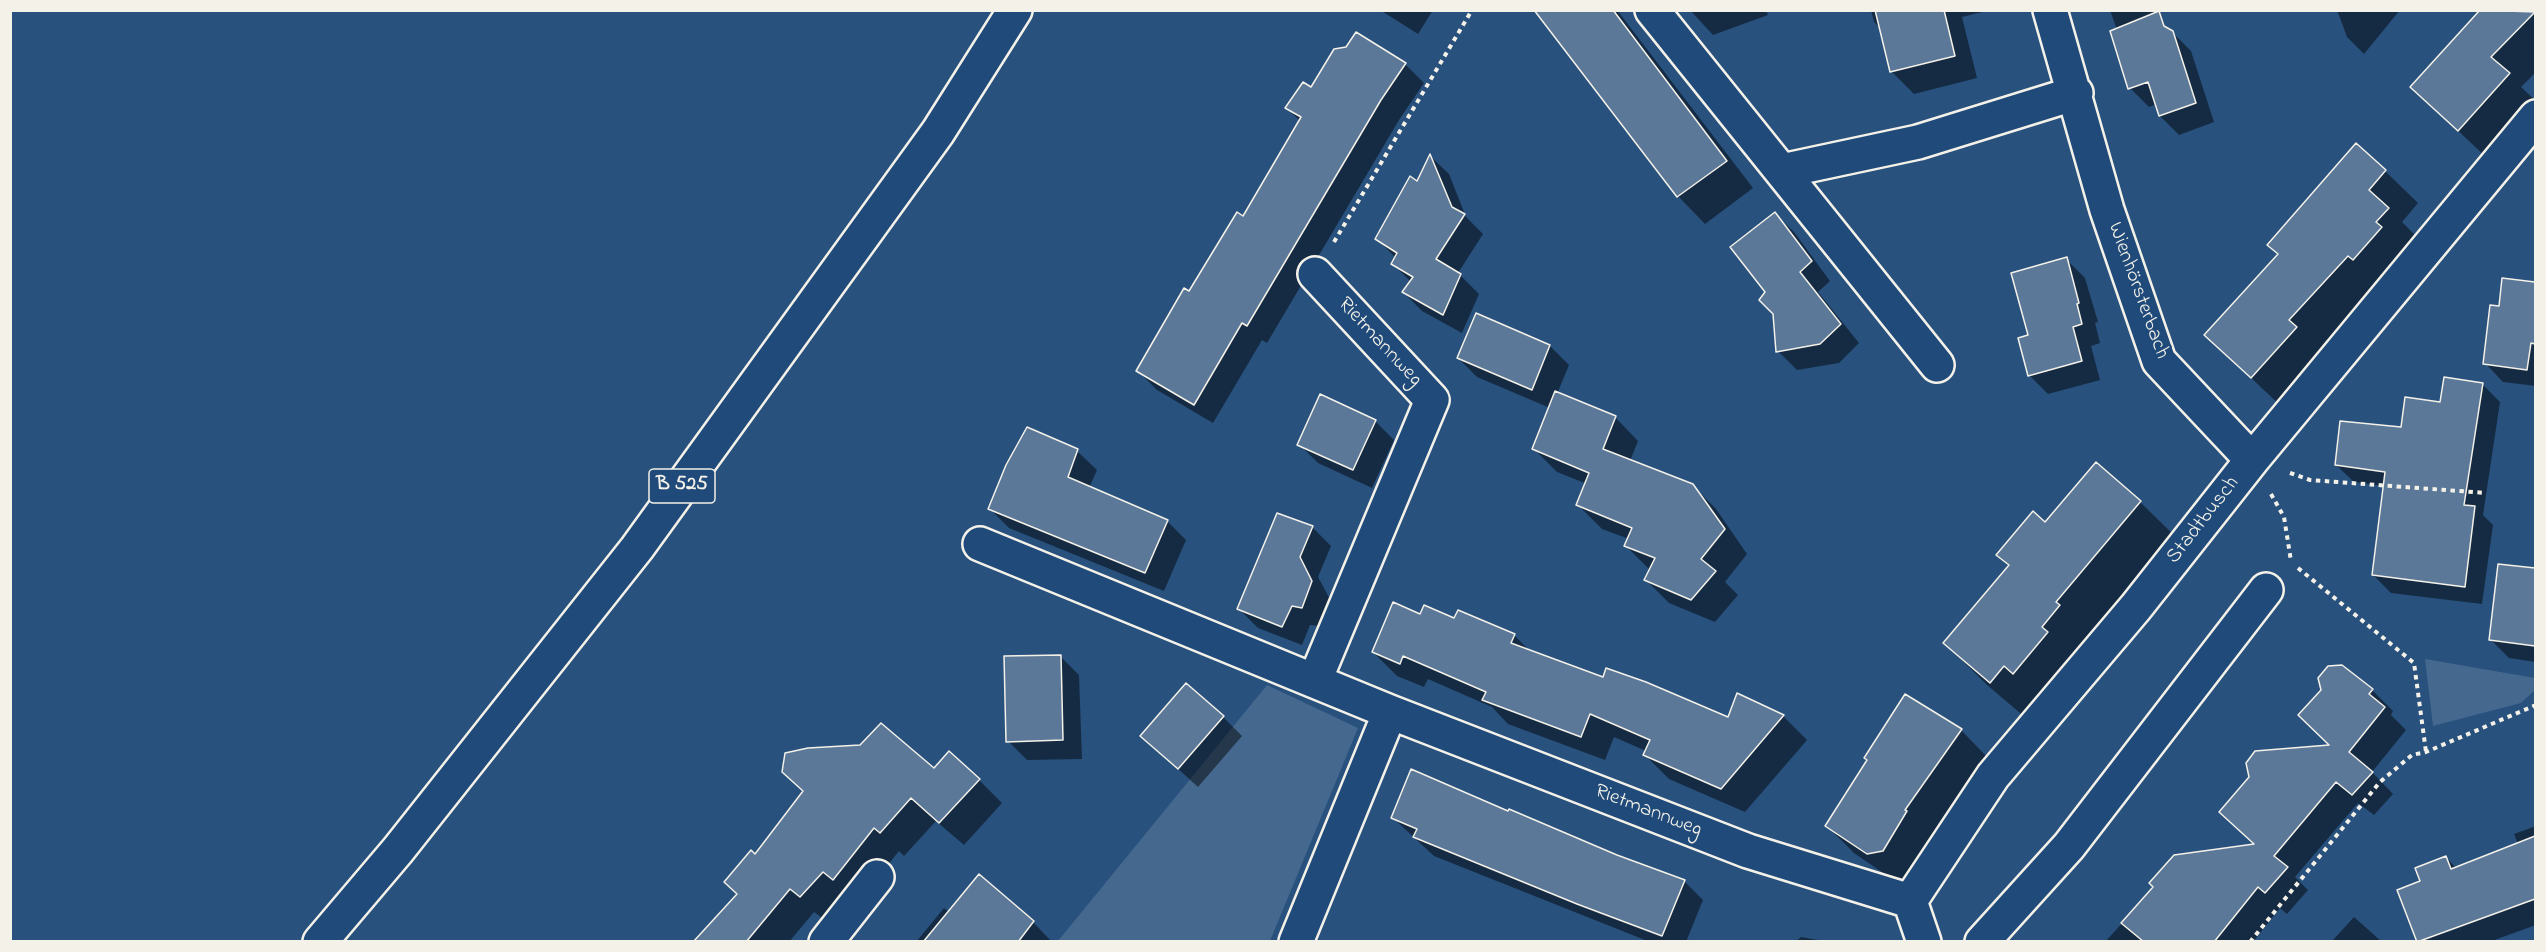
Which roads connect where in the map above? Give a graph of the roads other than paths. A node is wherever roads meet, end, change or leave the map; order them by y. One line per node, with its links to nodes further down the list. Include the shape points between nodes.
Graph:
1 (1015, 10): 16 (street, B 525, via 938,132 637,548 398,850)
2 (1652, 10): 6 (street)
3 (2050, 10): 4 (street, Wienhörsterbach)
4 (2076, 93): 6 (street, via 1918,142); 9 (street, Wienhörsterbach, via 2107,210 2159,361)
5 (2535, 117): 9 (street, Stadtbusch)
6 (1782, 171): 8 (street)
7 (1316, 274): 12 (street, Rietmannweg, via 1432,400)
8 (1936, 365)
9 (2252, 460): 15 (street, Stadtbusch, via 2136,607 1994,776)
10 (980, 544): 12 (street, Rietmannweg)
11 (2266, 590): 20 (street, via 2069,846)
12 (1315, 680): 13 (street, Rietmannweg)
13 (1390, 712): 15 (street, Rietmannweg, via 1748,851); 18 (street)
14 (877, 877): 17 (street)
15 (1910, 901): 19 (street)
16 (320, 942)
17 (826, 942)
18 (1296, 942)
19 (1924, 942)
20 (1982, 942)

